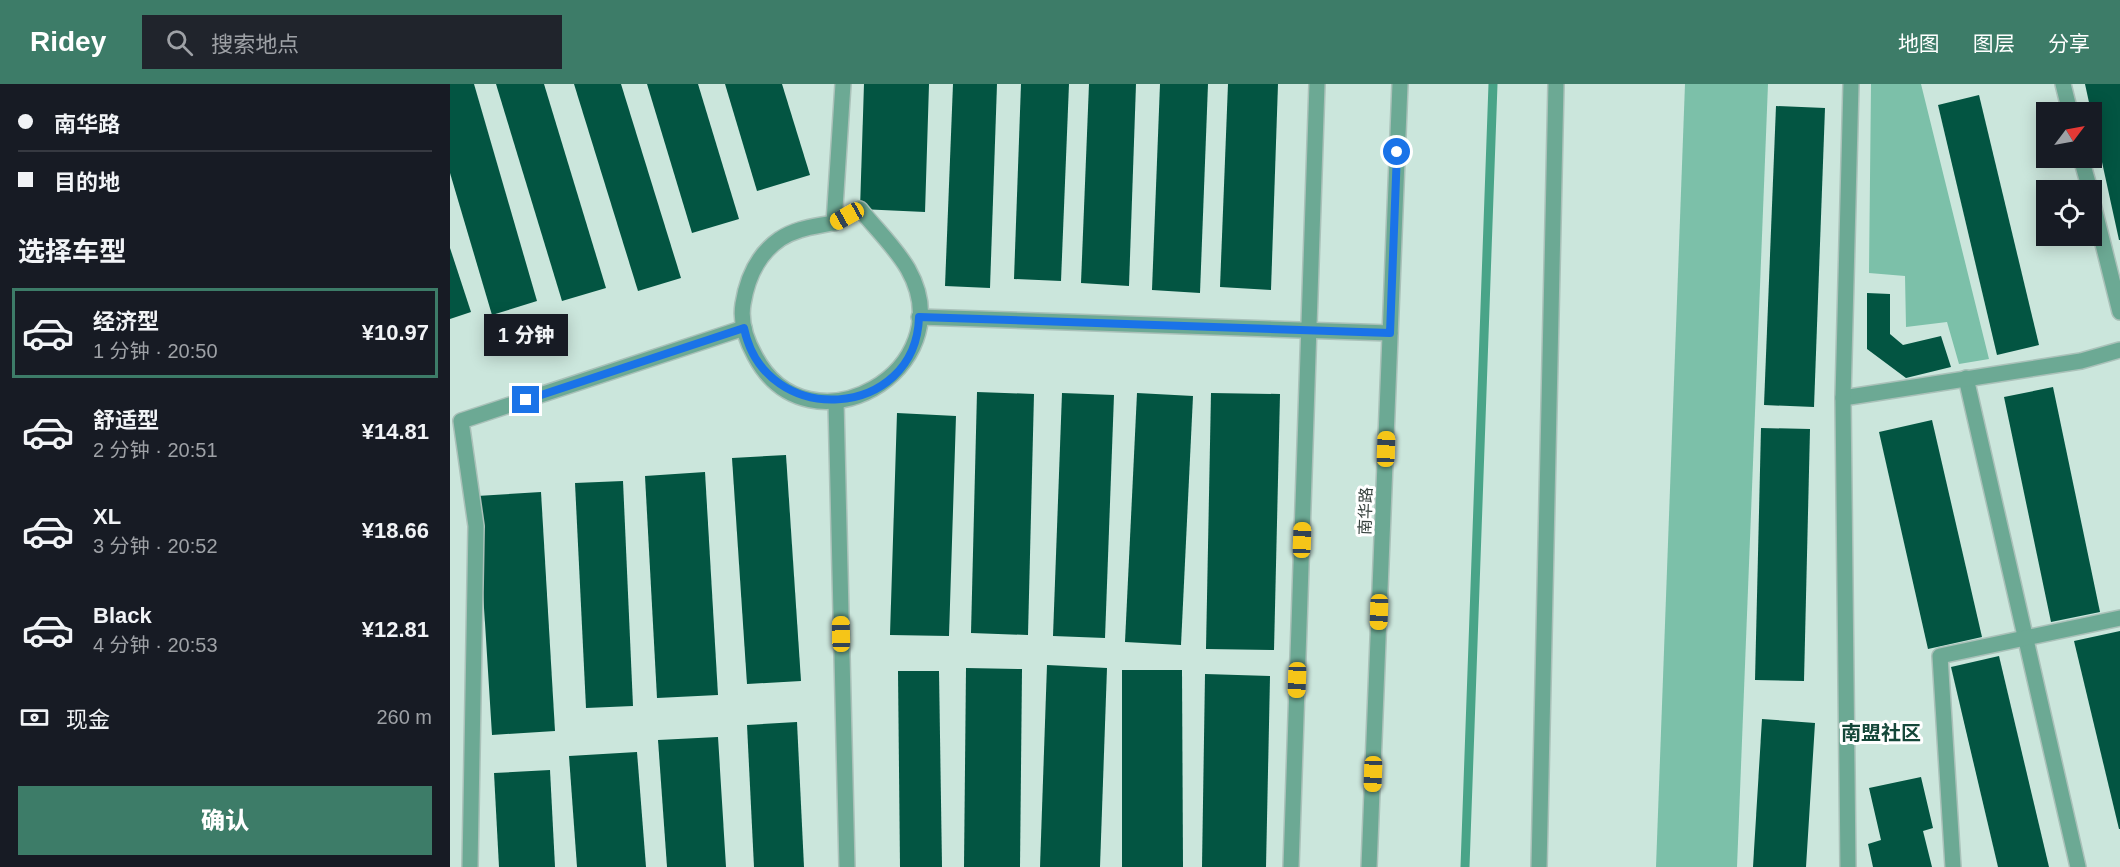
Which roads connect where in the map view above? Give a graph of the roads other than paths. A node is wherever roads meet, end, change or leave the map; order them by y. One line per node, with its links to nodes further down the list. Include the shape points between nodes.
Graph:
1 (843, 84): 8 (street)
2 (1317, 84): 13 (street)
3 (1400, 84): 14 (street, 南华路)
4 (1556, 84): 26 (street)
5 (1851, 84): 17 (street)
6 (2063, 84): 7 (street)
7 (2068, 102)
8 (834, 223): 11 (street, via 860,209 909,269 919,298); 12 (street, via 806,227 780,239 759,259 746,285)
9 (2102, 240): 10 (street)
10 (2120, 312)
11 (919, 317): 13 (street); 18 (street, via 908,357 889,380 864,395)
12 (744, 328): 18 (street, via 760,367 782,387 808,399); 19 (street)
13 (1309, 330): 14 (street); 24 (street)
14 (1390, 333): 25 (street, 南华路)
15 (2120, 350): 16 (street, via 2081,361)
16 (1966, 378): 17 (street); 21 (street)
17 (1843, 398): 27 (street)
18 (836, 402): 23 (street)
19 (455, 422): 22 (street, via 476,526)
20 (2120, 618): 21 (street)
21 (2026, 638): 28 (street, via 1940,656); 29 (street)
22 (470, 867)
23 (847, 867)
24 (1291, 867)
25 (1369, 867)
26 (1539, 867)
27 (1848, 867)
28 (1953, 867)
29 (2078, 867)

